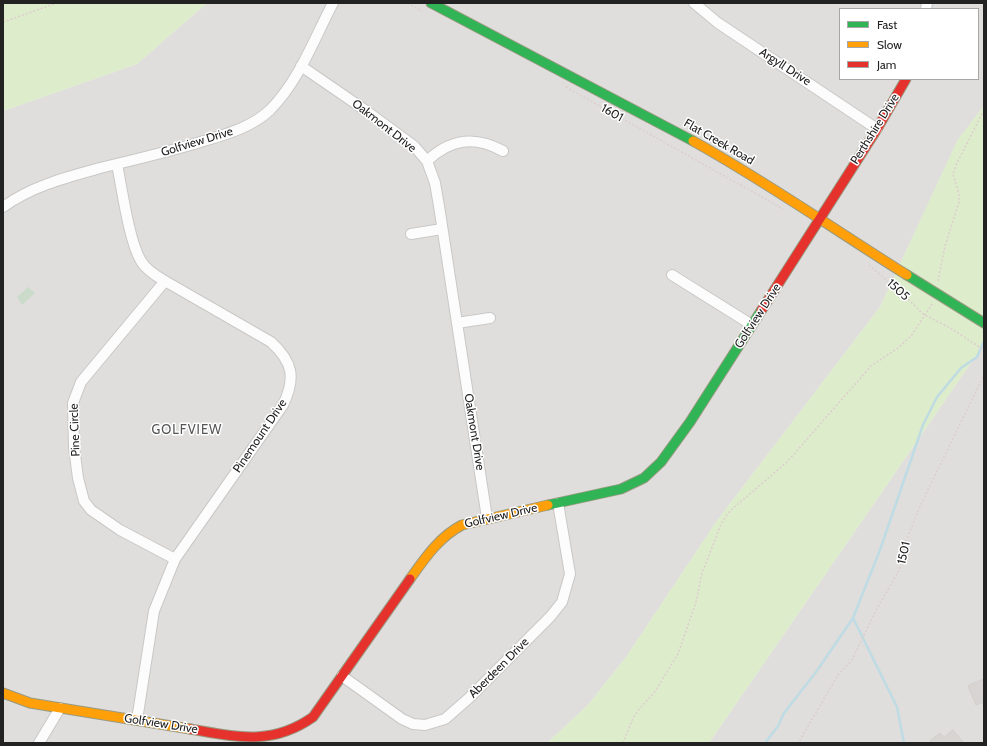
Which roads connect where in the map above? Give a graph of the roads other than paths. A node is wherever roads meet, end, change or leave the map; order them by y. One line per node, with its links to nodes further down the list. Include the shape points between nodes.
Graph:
1 (333, 3): 4 (street, Golfview Drive)
2 (431, 3): 12 (street, Flat Creek Road, via 674,130 745,170)
3 (694, 3): 6 (street, Argyll Drive, via 718,23)
4 (301, 66): 8 (street, Oakmont Drive, via 398,133 414,146); 9 (street, Golfview Drive, via 282,96 248,126 190,145)
5 (905, 80): 6 (street, Perthshire Drive)
6 (877, 129): 10 (street, Perthshire Drive)
7 (503, 151): 8 (street, via 493,145 474,140 452,144 436,152)
8 (426, 161): 13 (street, Oakmont Drive, via 435,182)
9 (117, 164): 11 (street, Golfview Drive, via 62,178 35,188); 16 (street, Pinemount Drive, via 136,248 142,262)
10 (844, 178): 12 (street, Golfview Drive)
11 (3, 207)
12 (818, 220): 19 (street, Flat Creek Road); 20 (street, Golfview Drive)
13 (442, 229): 14 (street); 18 (street, Oakmont Drive)
14 (411, 234)
15 (672, 275): 20 (street)
16 (164, 281): 23 (street, Pine Circle, via 81,382 73,403 74,446 84,501 91,510 120,530); 23 (street, Pinemount Drive, via 271,342 280,350 292,377 290,390 283,405)
17 (490, 318): 18 (street)
18 (457, 323): 22 (street, Oakmont Drive)
19 (984, 323)
20 (752, 325): 21 (street, Golfview Drive, via 690,422 661,462 644,478 621,490)
21 (558, 503): 22 (street, Golfview Drive); 24 (street, Aberdeen Drive, via 570,574 562,602 469,698 445,719 425,725 413,724 402,719)
22 (487, 518): 24 (street, Golfview Drive, via 461,525 435,545)
23 (175, 559): 27 (street, Pinemount Drive, via 154,611)
24 (342, 676): 27 (street, Golfview Drive, via 313,717 301,728 280,738 249,739)
25 (3, 692): 26 (street, Golfview Drive, via 30,703)
26 (60, 708): 27 (street, Golfview Drive); 28 (street)
27 (137, 720)
28 (39, 743)

